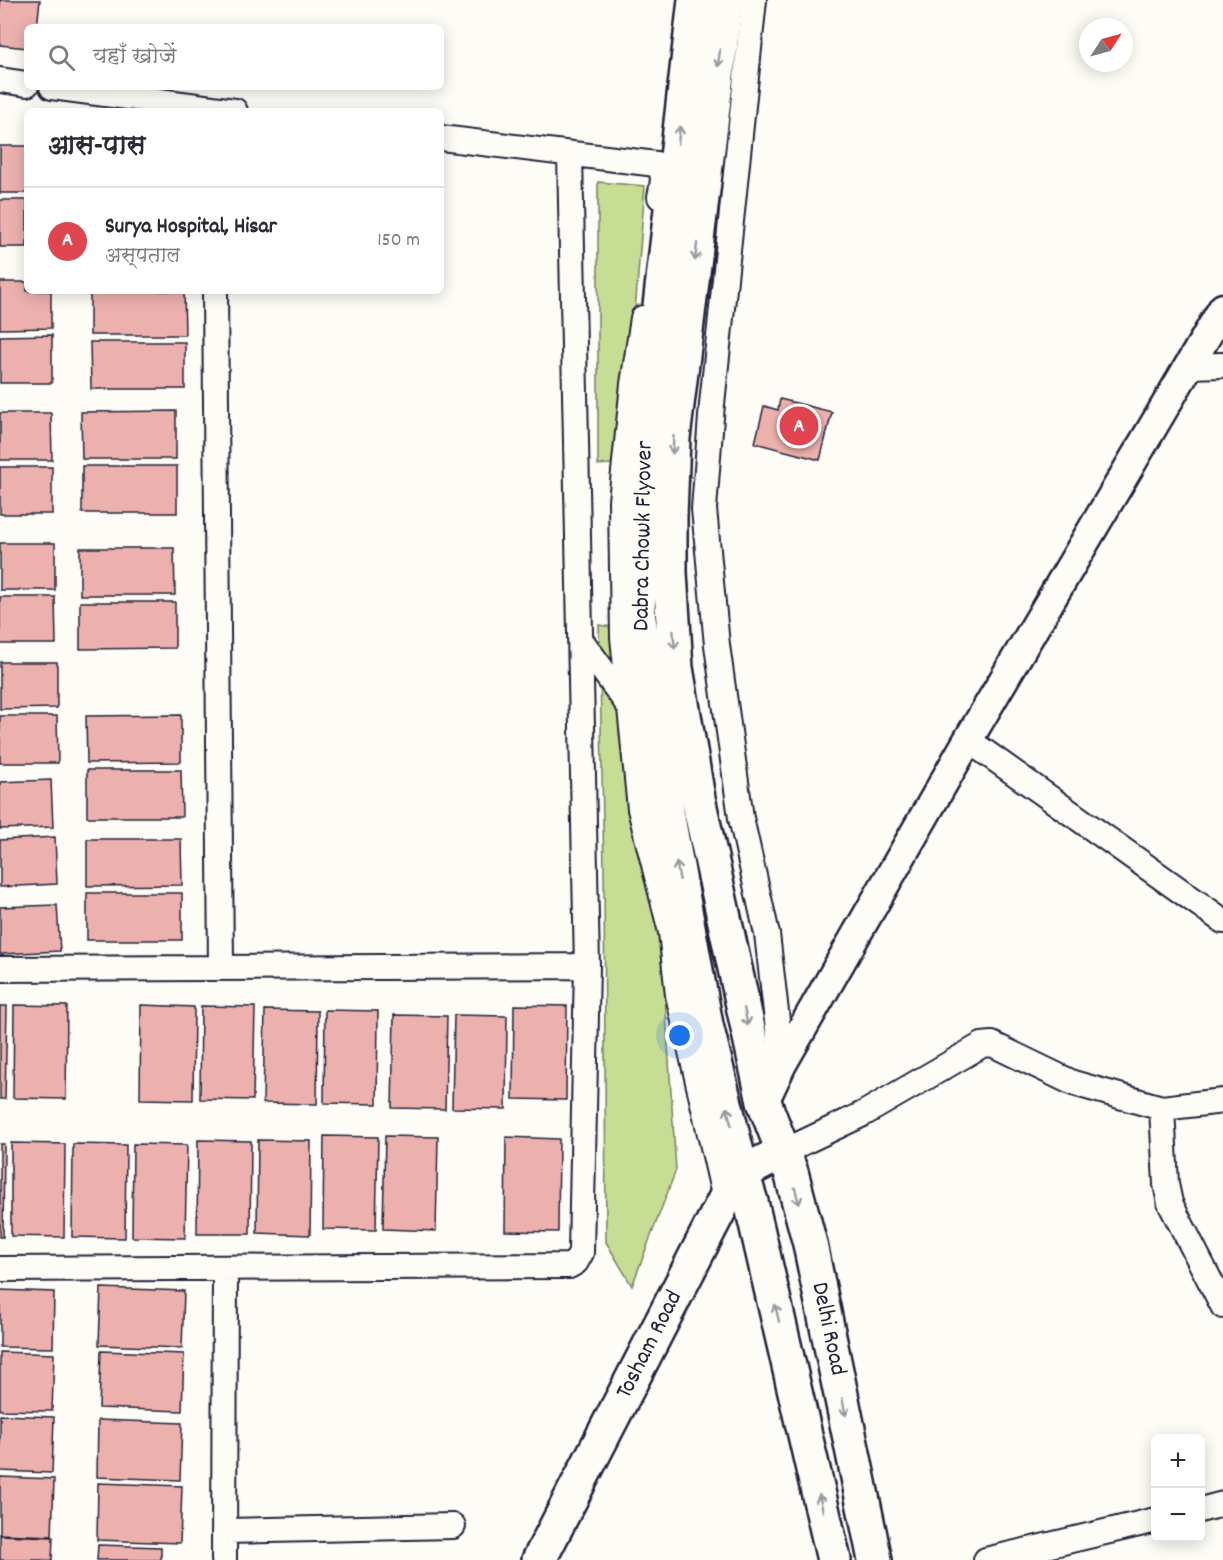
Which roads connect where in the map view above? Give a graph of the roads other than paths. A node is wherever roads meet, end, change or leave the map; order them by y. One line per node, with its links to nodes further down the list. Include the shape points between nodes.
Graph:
1 (695, 0): 26 (main road, Dabra Chowk Flyover, one-way to 1, via 665,801 638,612 645,437)
2 (726, 0): 22 (main road, Dabra Chowk Flyover, one-way to 22, via 674,438 670,573 676,668 698,798)
3 (754, 0): 21 (street, via 704,509 723,691 741,818 767,934)
4 (0, 80): 5 (street)
5 (24, 84)
6 (74, 90): 7 (street)
7 (205, 108)
8 (444, 138): 9 (street)
9 (570, 155): 14 (street); 15 (street, via 656,164 663,175 633,384 621,501 623,637)
10 (215, 294): 19 (street)
11 (1223, 308): 13 (street)
12 (1223, 365): 13 (street)
13 (1188, 366): 16 (street)
14 (580, 639): 15 (street); 18 (street)
15 (630, 708): 26 (street, via 639,809 671,932 678,995)
16 (968, 740): 17 (street); 21 (street)
17 (1223, 921)
18 (587, 966): 19 (street); 27 (street, via 581,1253 576,1262 569,1266)
19 (221, 968): 20 (street)
20 (0, 969)
21 (782, 1064): 22 (street)
22 (764, 1101): 25 (main road, Delhi Road)
23 (1223, 1101): 24 (street)
24 (1162, 1108): 25 (street, via 1073,1083 987,1044 863,1114); 29 (street, via 1170,1203)
25 (783, 1152): 26 (main road); 38 (main road, Delhi Road, one-way to 38, via 810,1244)
26 (734, 1186): 36 (main road, Tosham Road); 37 (main road, Delhi Road, one-way to 26, via 752,1202)
27 (225, 1268): 28 (street); 34 (street)
28 (0, 1269)
29 (1223, 1306)
30 (1223, 1504): 31 (street)
31 (1205, 1509)
32 (1151, 1522): 39 (street)
33 (453, 1526): 34 (street)
34 (224, 1531): 35 (street)
35 (224, 1560)
36 (539, 1560)
37 (834, 1560)
38 (875, 1560)
39 (986, 1560)

